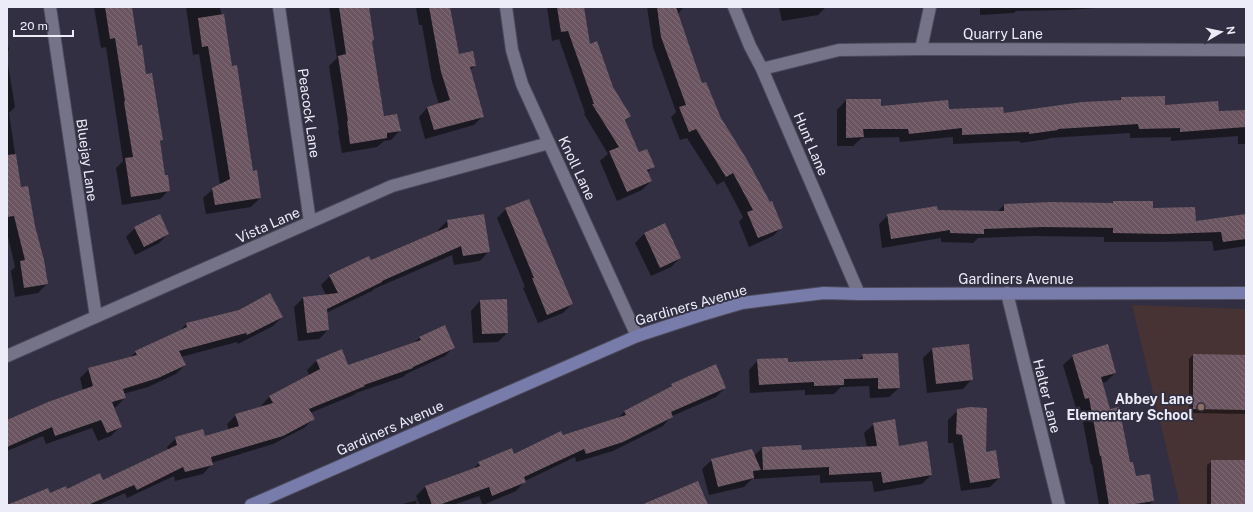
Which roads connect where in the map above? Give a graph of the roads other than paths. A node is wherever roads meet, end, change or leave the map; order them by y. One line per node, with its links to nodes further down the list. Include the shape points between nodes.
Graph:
1 (50, 7): 14 (street, Bluejay Lane)
2 (279, 7): 10 (street, Peacock Lane)
3 (506, 7): 9 (street, Knoll Lane, via 512,50 520,77)
4 (734, 7): 8 (street, Hunt Lane)
5 (930, 7): 6 (street)
6 (921, 49): 7 (street, Quarry Lane); 8 (street, Quarry Lane, via 840,50)
7 (1246, 50)
8 (762, 69): 12 (street, Hunt Lane)
9 (549, 143): 10 (street, Vista Lane, via 392,186); 15 (street, Knoll Lane)
10 (310, 222): 14 (street, Vista Lane)
11 (1246, 293): 13 (main road, Gardiners Avenue)
12 (860, 294): 13 (main road, Gardiners Avenue); 15 (main road, Gardiners Avenue, via 824,293 742,303)
13 (1007, 294): 18 (street, Halter Lane)
14 (96, 317): 16 (street, Vista Lane)
15 (637, 336): 17 (main road, Gardiners Avenue)
16 (7, 356)
17 (252, 505)
18 (1059, 505)

